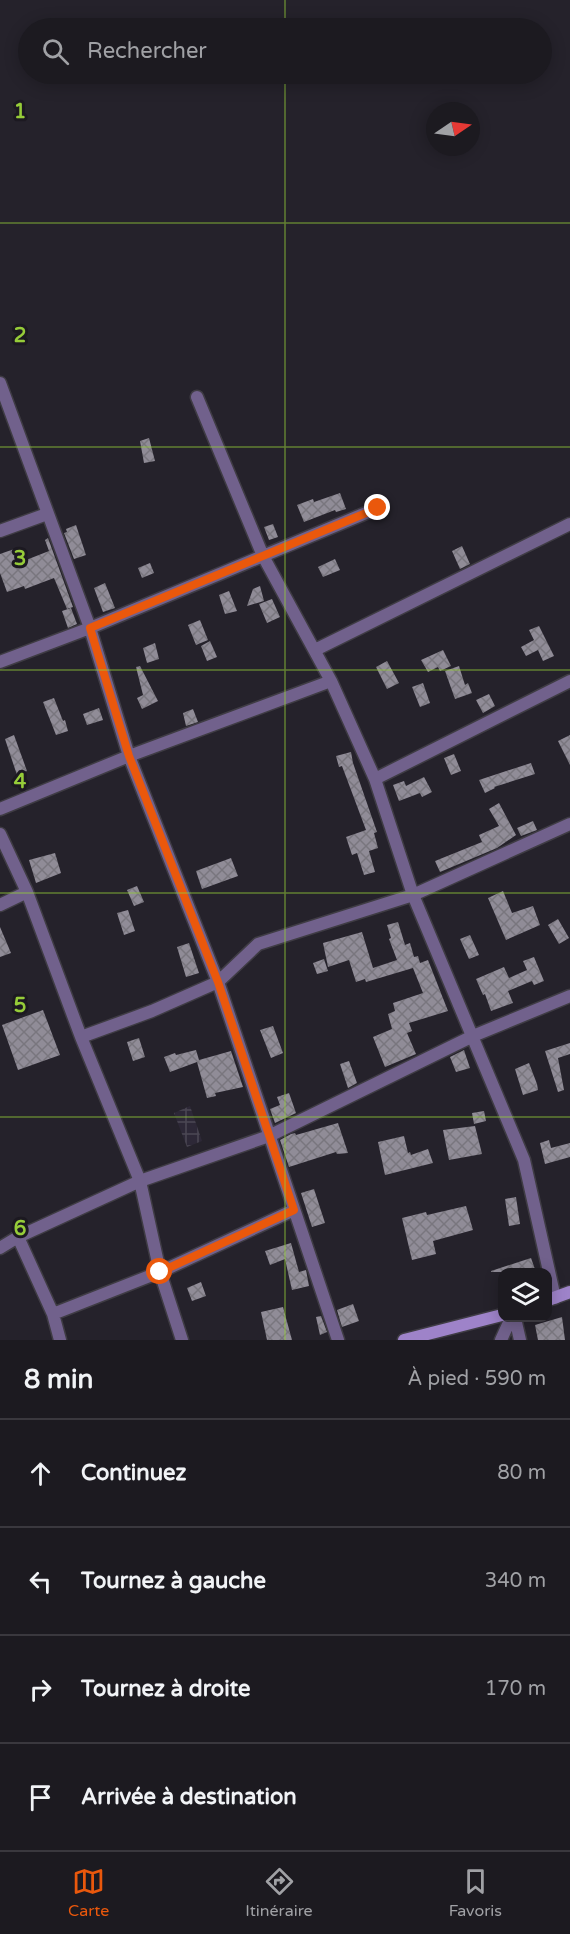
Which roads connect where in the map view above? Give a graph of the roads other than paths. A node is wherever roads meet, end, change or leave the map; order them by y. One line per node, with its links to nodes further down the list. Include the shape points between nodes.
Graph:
1 (0, 383): 4 (street)
2 (197, 397): 7 (street)
3 (378, 508): 7 (street)
4 (47, 514): 6 (street); 8 (street)
5 (570, 524): 9 (street)
6 (0, 531)
7 (262, 556): 8 (street); 9 (street)
8 (90, 628): 10 (street); 13 (street)
9 (315, 650): 11 (street)
10 (0, 662)
11 (331, 681): 13 (street); 14 (street)
12 (570, 681): 14 (street)
13 (129, 756): 15 (street); 21 (street)
14 (375, 779): 19 (street)
15 (0, 809)
16 (570, 824): 19 (street)
17 (0, 834): 18 (street)
18 (27, 892): 20 (street); 24 (street)
19 (414, 895): 21 (street, via 258,944); 23 (street)
20 (0, 905)
21 (218, 982): 24 (street); 25 (street)
22 (570, 996): 23 (street)
23 (473, 1036): 25 (street); 30 (street, via 524,1160)
24 (81, 1037): 26 (street)
25 (269, 1136): 26 (street); 27 (street)
26 (140, 1181): 28 (street); 31 (street)
27 (294, 1210): 31 (street); 40 (street)
28 (18, 1237): 29 (street); 34 (street)
29 (0, 1248)
30 (545, 1268)
31 (160, 1272): 34 (street); 39 (street)
32 (570, 1292): 33 (main road)
33 (552, 1299)
34 (53, 1314): 38 (street)
35 (498, 1316): 41 (main road)
36 (510, 1322): 42 (street)
37 (515, 1322): 43 (street)
38 (60, 1340)
39 (182, 1340)
40 (338, 1340)
41 (404, 1340)
42 (501, 1340)
43 (520, 1340)

